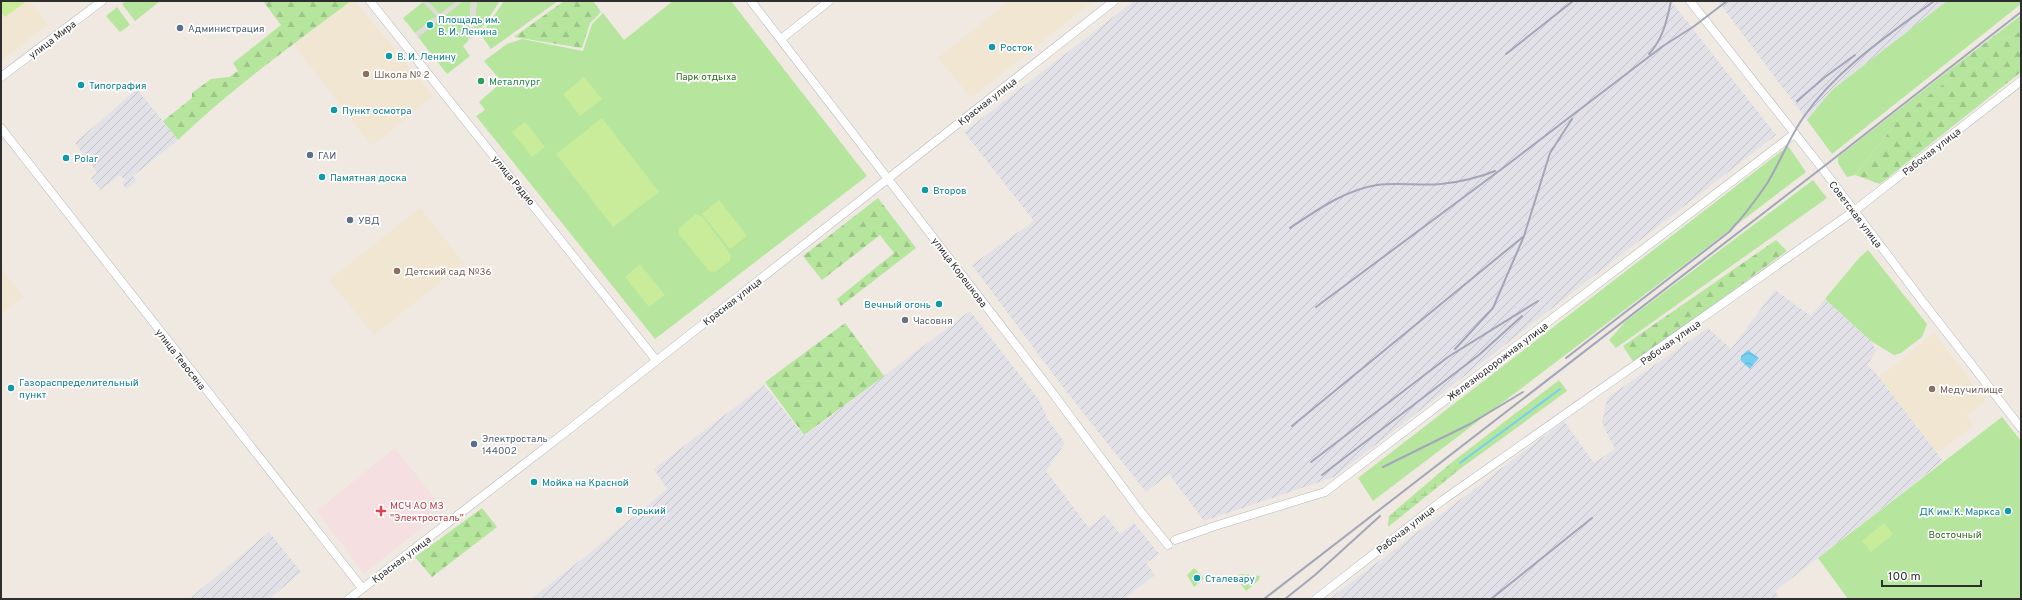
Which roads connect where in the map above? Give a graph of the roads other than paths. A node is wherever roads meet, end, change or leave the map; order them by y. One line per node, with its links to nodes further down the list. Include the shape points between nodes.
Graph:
1 (102, 1): 8 (main road, улица Мира)
2 (370, 1): 14 (main road, улица Радио)
3 (751, 1): 7 (main road, улица Корешкова)
4 (829, 1): 7 (main road)
5 (1114, 1): 12 (main road, Красная улица)
6 (1690, 1): 11 (main road, Советская улица)
7 (781, 39): 12 (main road, улица Корешкова)
8 (1, 77)
9 (2021, 81): 13 (main road, Рабочая улица)
10 (1, 128): 17 (main road, улица Тевосяна)
11 (1794, 134): 13 (main road, Советская улица); 16 (main road, Железнодорожная улица, via 1325,492)
12 (888, 178): 14 (main road, Красная улица); 16 (main road, улица Корешкова, via 1141,512)
13 (1854, 211): 15 (main road, Советская улица); 19 (main road, Рабочая улица, via 1443,500)
14 (656, 360): 17 (main road, Красная улица)
15 (2021, 428)
16 (1172, 542)
17 (362, 588): 18 (main road, Красная улица)
18 (349, 599)
19 (1316, 599)

